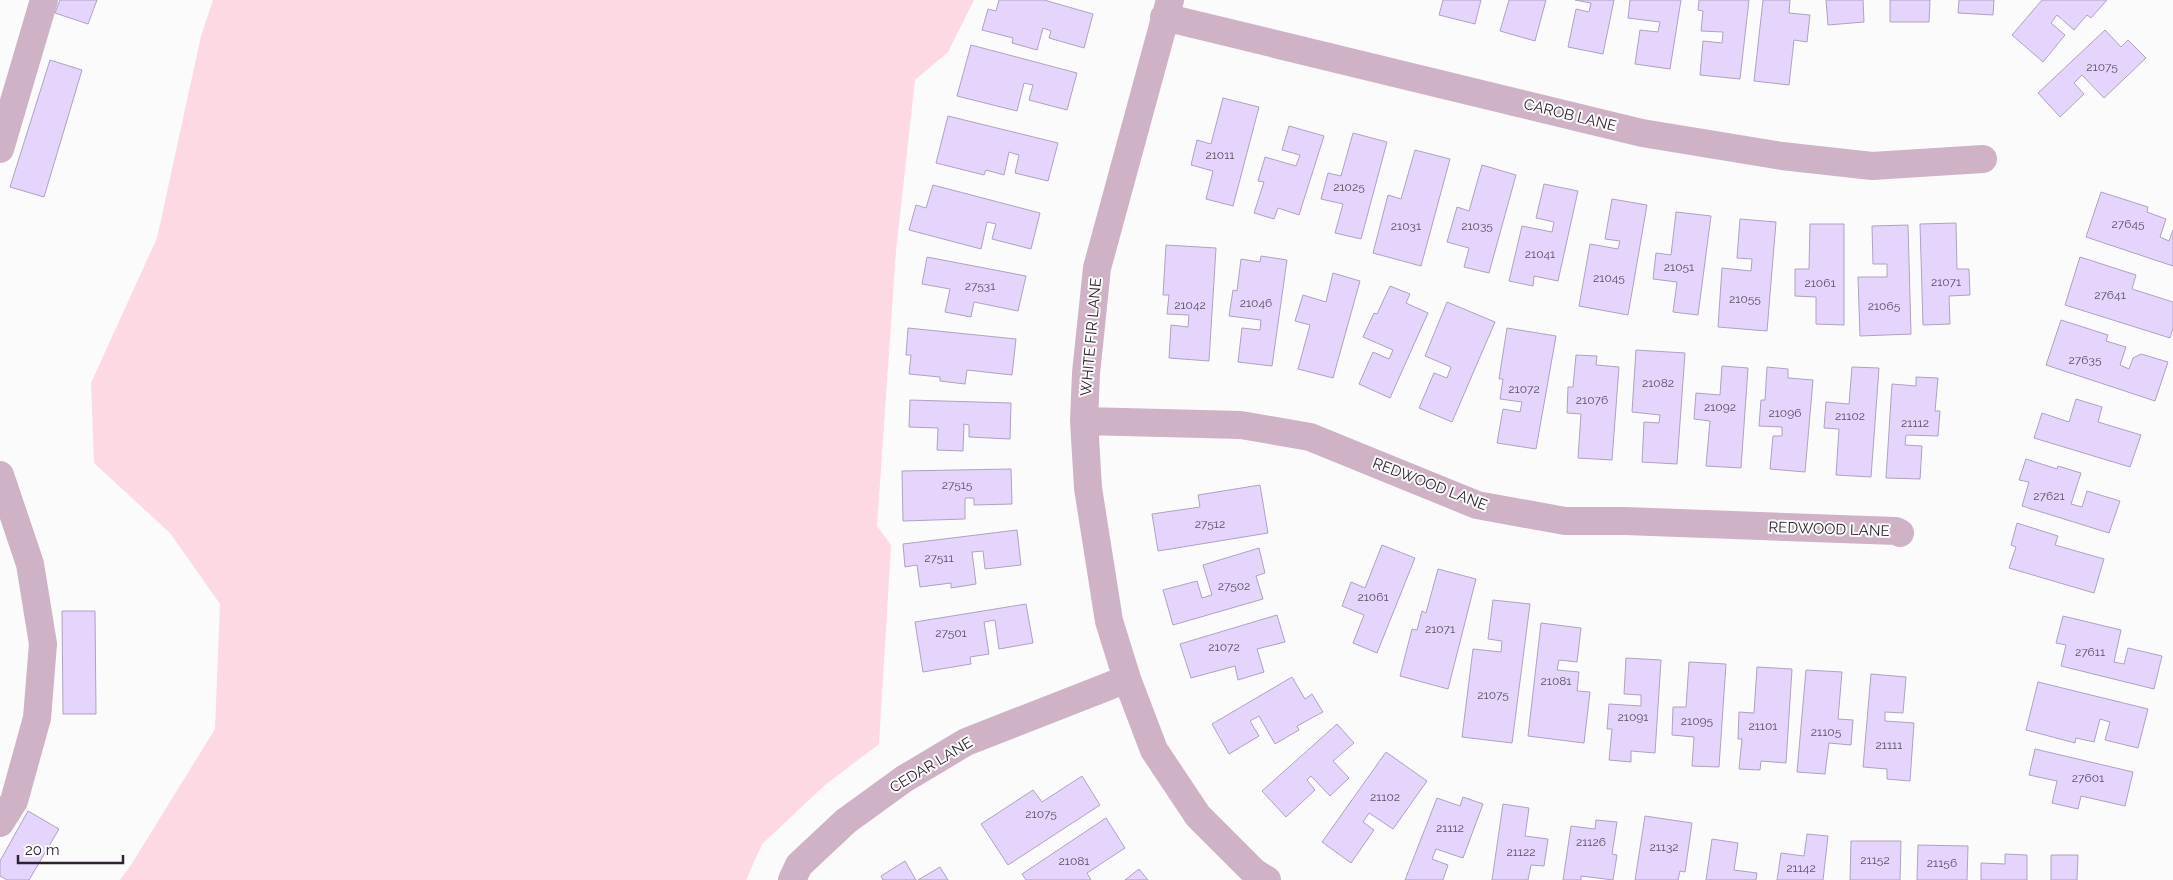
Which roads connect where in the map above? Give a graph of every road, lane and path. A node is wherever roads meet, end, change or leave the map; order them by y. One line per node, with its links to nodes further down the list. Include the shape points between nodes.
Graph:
1 (44, 0): 3 (street)
2 (1167, 8): 4 (street, CAROB LANE, via 1642,133 1782,156 1872,166); 5 (street, WHITE FIR LANE, via 1097,268)
3 (0, 149)
4 (1983, 159)
5 (1084, 421): 7 (street, REDWOOD LANE, via 1241,425 1310,437 1477,505 1565,522 1644,522); 8 (street, WHITE FIR LANE, via 1088,488 1101,578 1109,621)
6 (0, 475): 9 (street, via 30,564 42,644 37,718 14,801)
7 (1900, 533)
8 (1127, 679): 10 (street, CEDAR LANE, via 966,742 919,770 846,821 799,865); 11 (street, WHITE FIR LANE, via 1154,750 1198,816 1254,872)
9 (0, 823)
10 (792, 880)
11 (1267, 880)

